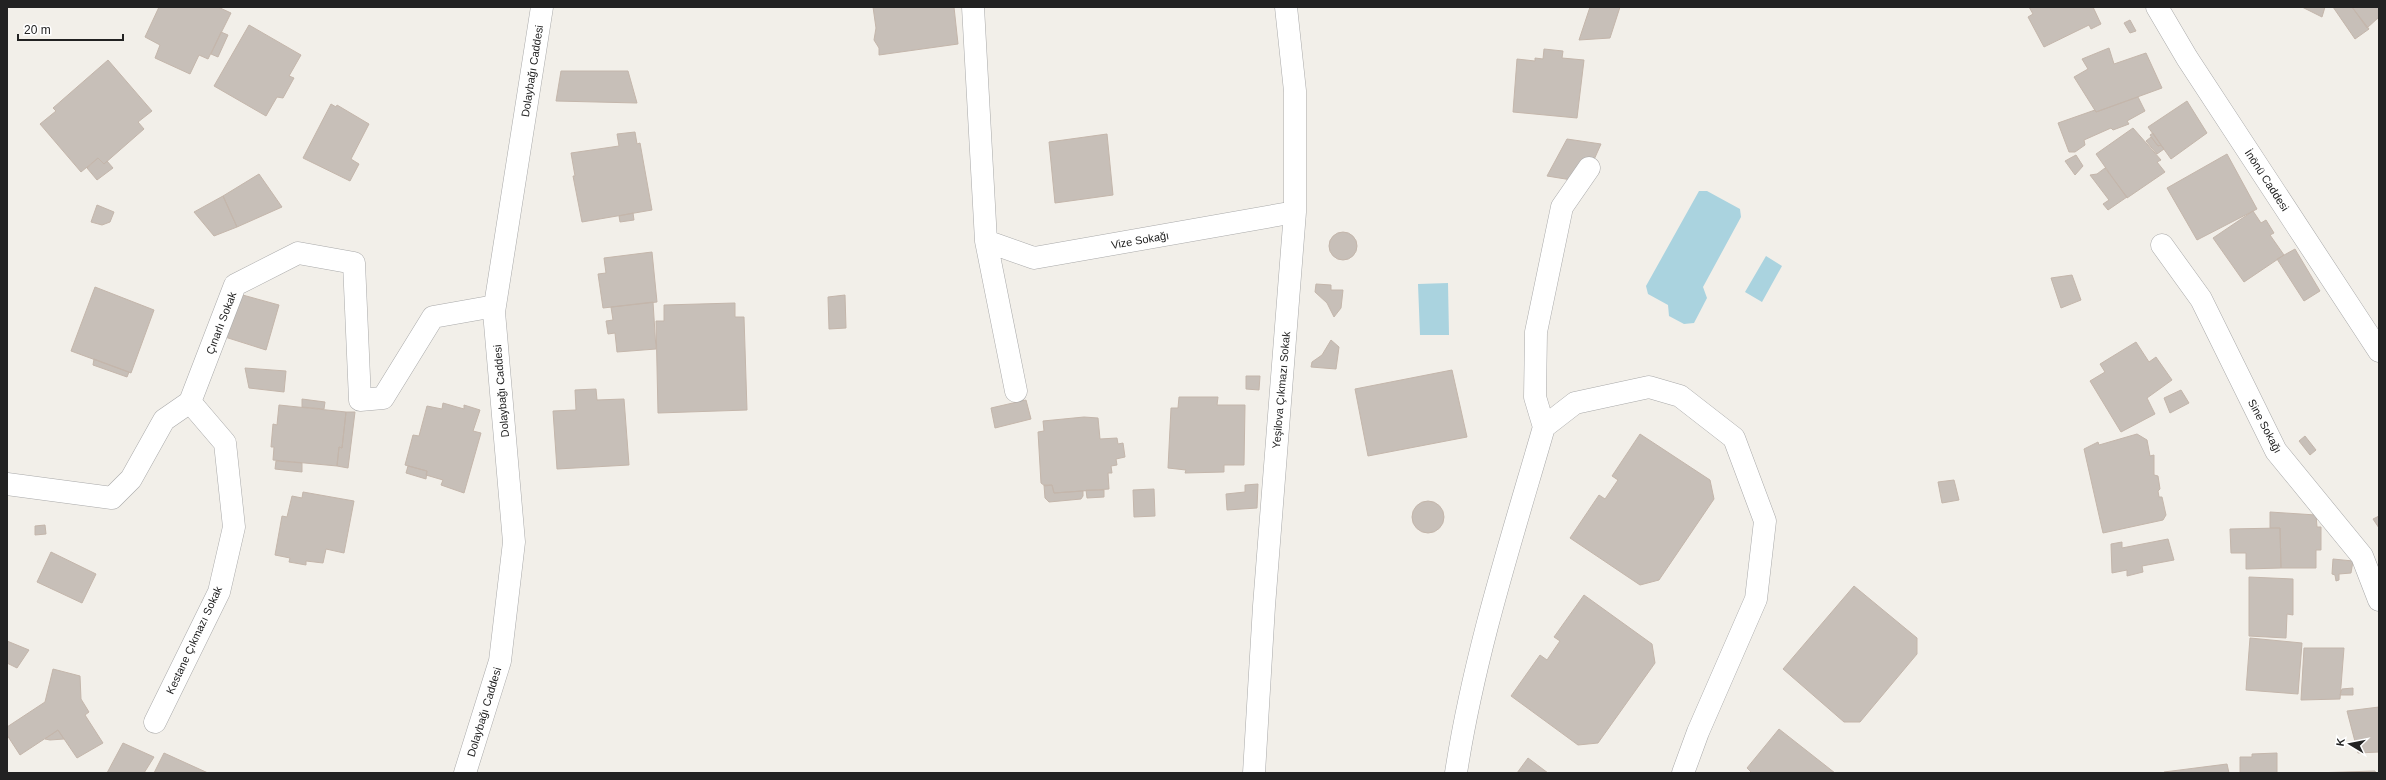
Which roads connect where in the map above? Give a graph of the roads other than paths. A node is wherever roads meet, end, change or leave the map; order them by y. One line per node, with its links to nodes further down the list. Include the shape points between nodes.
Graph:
1 (542, 7): 9 (street, Dolaybağı Caddesi)
2 (973, 7): 7 (street)
3 (1286, 7): 6 (street, Yeşilova Çıkmazı Sokak, via 1295,91)
4 (2157, 7): 10 (street, İnönü Caddesi, via 2186,58)
5 (1589, 168): 13 (street, via 1562,207 1536,332 1535,397)
6 (1295, 212): 7 (street, Vize Sokağı, via 1034,258); 18 (street, Yeşilova Çıkmazı Sokak, via 1264,606)
7 (986, 240): 11 (street)
8 (2162, 245): 15 (street, Sine Sokağı, via 2201,299 2276,451 2362,556)
9 (495, 306): 12 (street, Çınarlı Sokak, via 433,317 383,398 360,400 354,263 298,253 235,285); 17 (street, Dolaybağı Caddesi, via 514,542 500,661)
10 (2379, 351)
11 (1016, 391)
12 (190, 402): 14 (street, via 164,420 131,479 112,498); 16 (street, Kestane Çıkmazı Sokak, via 225,443 234,527 219,592)
13 (1544, 427): 19 (street, via 1490,614 1462,730); 20 (street, via 1575,403 1649,386 1680,396 1734,438 1765,521 1756,599 1698,732)
14 (7, 484)
15 (2379, 600)
16 (155, 722)
17 (465, 773)
18 (1254, 773)
19 (1456, 773)
20 (1683, 773)

